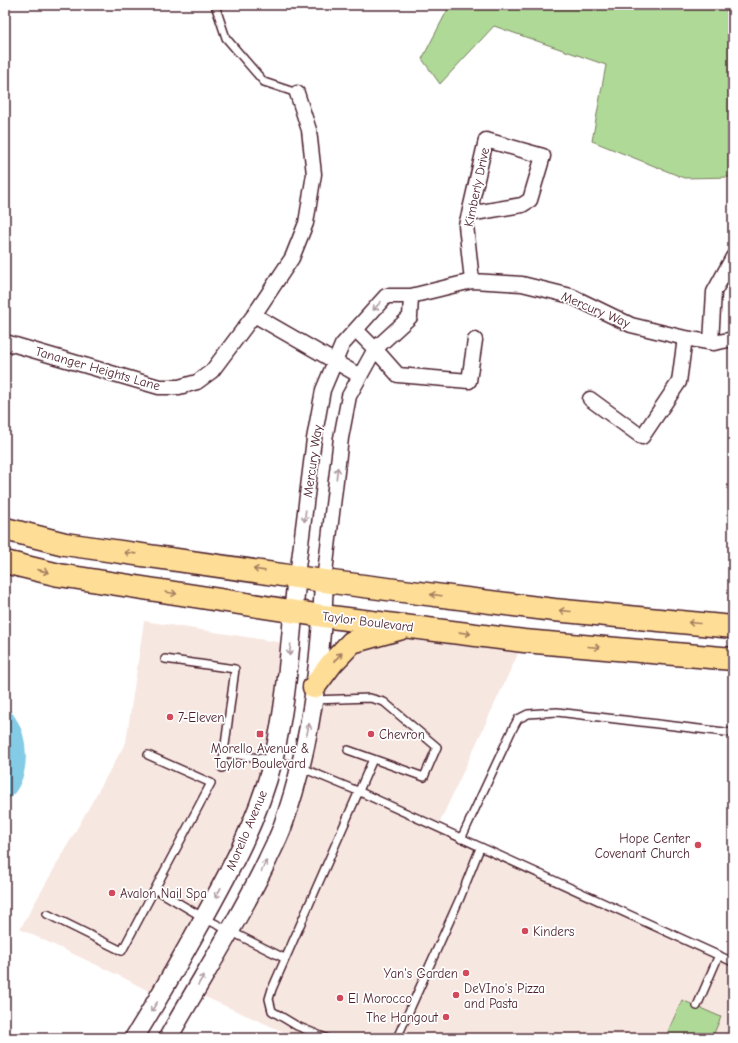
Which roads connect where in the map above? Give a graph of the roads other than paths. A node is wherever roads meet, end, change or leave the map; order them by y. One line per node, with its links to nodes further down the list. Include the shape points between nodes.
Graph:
1 (215, 5): 2 (lane, via 226,38 264,82)
2 (297, 93): 7 (street, Tananger Heights Lane, via 309,130 314,174 306,223 292,258)
3 (469, 214): 3 (street, Kimberly Drive, via 486,140 543,156 530,200 522,204); 5 (street, Kimberly Drive, via 466,225)
4 (733, 257): 13 (street, via 714,292)
5 (472, 281): 6 (street, Mercury Way); 9 (street, Mercury Way, via 522,284 571,296 631,325)
6 (411, 296): 8 (street, Mercury Way, one-way to 8, via 386,296); 14 (street, Mercury Way, via 410,317)
7 (254, 315): 12 (street, Tananger Heights Lane, via 212,371 197,382 179,387 159,387); 15 (street)
8 (356, 330): 14 (street); 15 (street, Mercury Way, via 342,345)
9 (685, 338): 13 (street, Mercury Way); 17 (street, via 679,382 642,437)
10 (733, 339): 13 (street, Mercury Way)
11 (475, 340): 14 (street, via 469,381 398,375)
12 (5, 342)
13 (712, 342)
14 (375, 349): 16 (street, Mercury Way)
15 (335, 363): 16 (street); 20 (street, Mercury Way, one-way to 20, via 323,390 314,439)
16 (360, 376): 21 (street, Mercury Way, one-way to 16, via 341,438 349,396)
17 (590, 399)
18 (5, 529): 20 (main road, one-way to 18, via 65,544)
19 (5, 562): 22 (main road, Taylor Boulevard, one-way to 22, via 59,575)
20 (297, 576): 21 (main road); 22 (street, Morello Avenue)
21 (324, 581): 23 (street); 25 (main road, one-way to 21, via 554,610)
22 (293, 611): 23 (main road, Taylor Boulevard); 33 (street, Morello Avenue, one-way to 33, via 283,707)
23 (323, 616): 24 (main road, Taylor Boulevard); 28 (street)
24 (412, 626): 27 (main road, Taylor Boulevard, one-way to 27, via 524,641); 28 (main road, one-way to 24, via 332,663 352,642)
25 (733, 627)
26 (166, 659): 31 (lane, via 235,669)
27 (733, 659)
28 (313, 694): 34 (lane, via 370,698 384,702 437,747 424,777); 35 (street, one-way to 28)
29 (733, 733): 38 (lane, via 557,712 528,714 518,719 511,732)
30 (348, 750): 34 (lane)
31 (225, 753): 33 (lane); 36 (lane)
32 (148, 755): 40 (lane, via 211,783)
33 (273, 760): 35 (lane); 42 (street, Morello Avenue, one-way to 42, via 260,802 240,849)
34 (373, 760): 37 (lane)
35 (300, 767): 37 (lane); 43 (street, one-way to 35, via 258,880 282,828)
36 (222, 768)
37 (360, 792): 38 (lane); 45 (lane)
38 (461, 839): 39 (lane)
39 (480, 848): 44 (lane); 51 (lane)
40 (155, 889): 41 (lane, via 122,951); 42 (lane)
41 (47, 914)
42 (204, 918): 43 (lane); 48 (street, Morello Avenue, one-way to 48)
43 (230, 931): 45 (lane); 49 (street, one-way to 43)
44 (719, 956): 46 (lane); 47 (lane)
45 (284, 958): 50 (lane, via 269,999 272,1012)
46 (733, 962)
47 (697, 1006)
48 (134, 1038)
49 (168, 1038)
50 (326, 1038)
51 (397, 1038)

